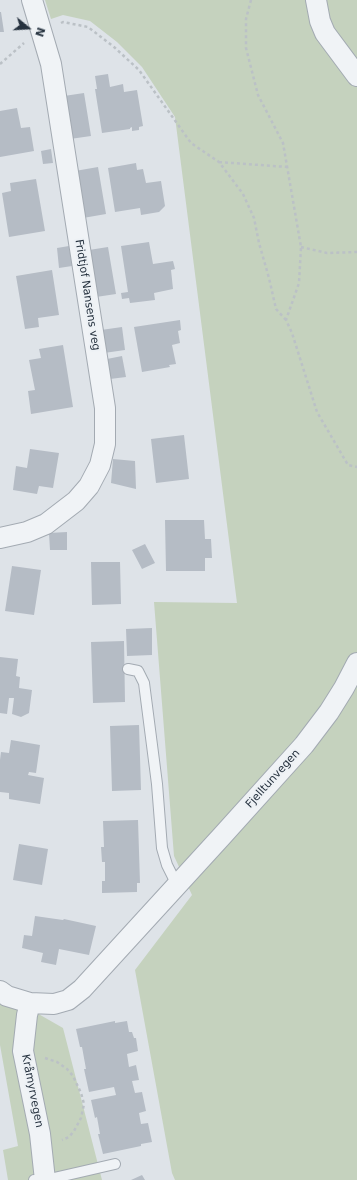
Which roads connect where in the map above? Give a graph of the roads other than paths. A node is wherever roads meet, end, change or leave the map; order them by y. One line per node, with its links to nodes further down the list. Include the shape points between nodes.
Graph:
1 (32, 0): 4 (street, Fridtjof Nansens veg, via 34,37 51,64 105,408 105,444 100,465 89,486 76,501 46,524 27,532)
2 (316, 0): 3 (street, via 325,33)
3 (357, 76)
4 (0, 538)
5 (357, 663): 7 (street, Fjelltunvegen, via 329,712 304,745)
6 (128, 669): 7 (lane, via 138,671 144,683 162,848)
7 (177, 885): 9 (street, Fjelltunvegen, via 82,989 68,1000 54,1004)
8 (0, 991): 9 (street, Fjelltunvegen, via 7,996)
9 (30, 1003): 12 (street, Kråmyrvegen, via 23,1051 40,1134)
10 (115, 1164): 12 (lane)
11 (34, 1180): 12 (lane)
12 (45, 1180)

